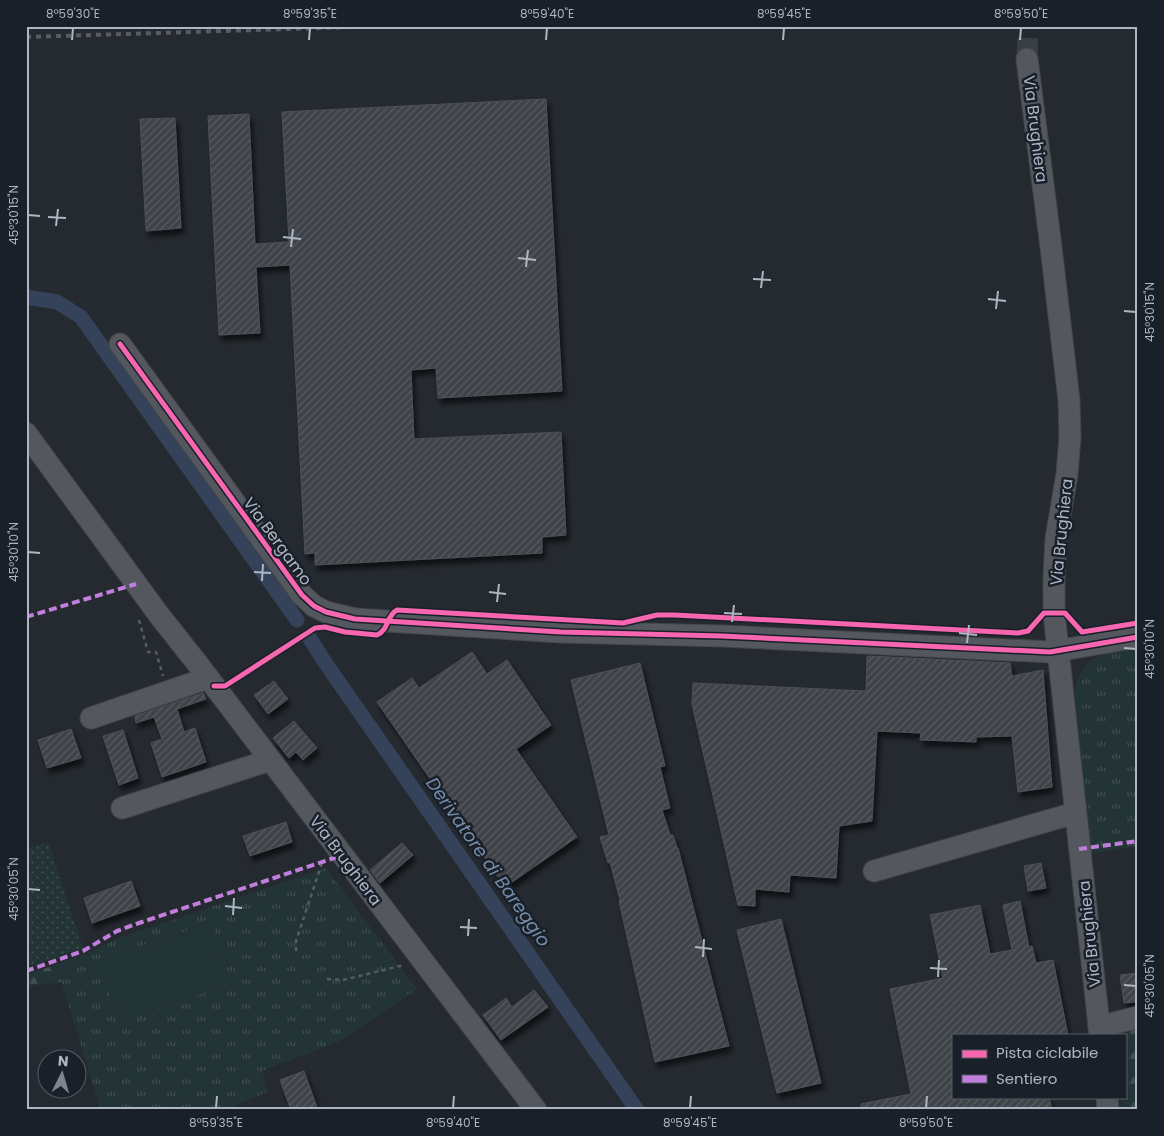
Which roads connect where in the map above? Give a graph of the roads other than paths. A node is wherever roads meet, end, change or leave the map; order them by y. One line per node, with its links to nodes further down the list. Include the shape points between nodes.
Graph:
1 (1027, 59): 5 (street, Via Brughiera, via 1069,400 1067,474 1056,539 1054,578)
2 (120, 344): 5 (street, Via Bergamo, via 302,595 314,606 340,616 372,622 561,632)
3 (26, 433): 6 (street, Via Brughiera, via 147,615)
4 (1138, 636): 5 (street, Via Bergamo)
5 (1058, 652): 10 (street, Via Brughiera)
6 (208, 678): 7 (street); 8 (street, Via Brughiera)
7 (90, 718)
8 (270, 760): 9 (street); 14 (street, Via Brughiera)
9 (122, 808)
10 (1075, 812): 11 (street); 13 (street, Via Brughiera)
11 (874, 871)
12 (1138, 1017): 13 (street)
13 (1099, 1031)
14 (536, 1110)

